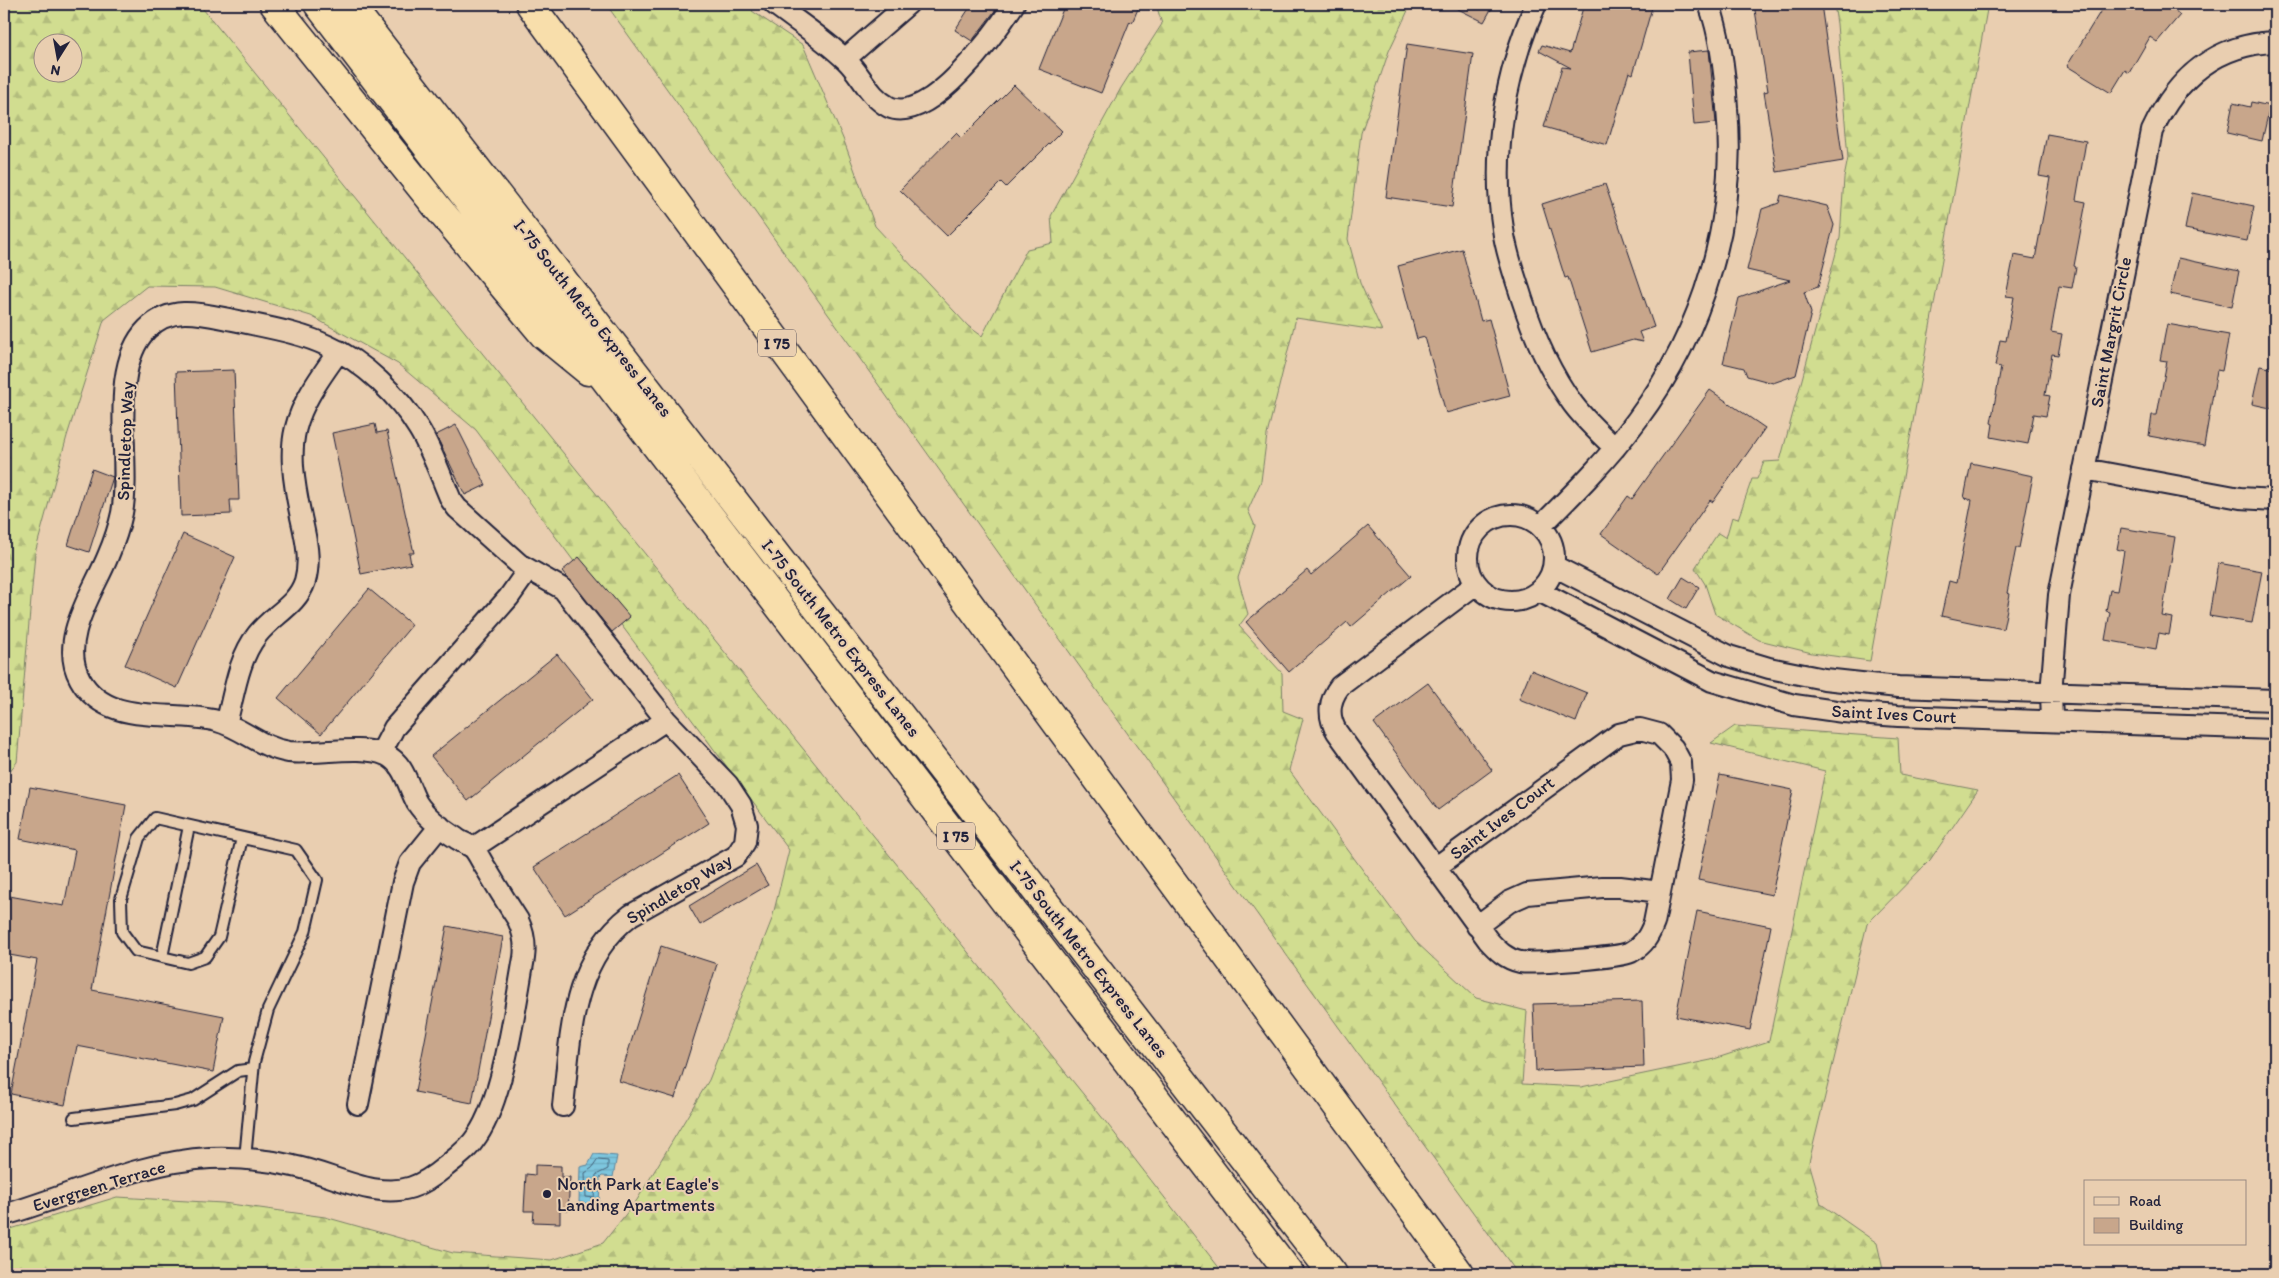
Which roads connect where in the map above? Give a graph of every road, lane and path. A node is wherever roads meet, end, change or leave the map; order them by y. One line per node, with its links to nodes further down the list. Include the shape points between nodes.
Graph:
1 (274, 4): 13 (highway, via 544,336)
2 (318, 4): 13 (highway, I 75)
3 (349, 4): 48 (highway, I-75 South Metro Express Lanes)
4 (530, 4): 49 (highway, I 75)
5 (774, 4): 11 (street)
6 (908, 4): 11 (street)
7 (1014, 4): 11 (street, via 970,61 929,99 914,108 898,109 880,102)
8 (1536, 4): 14 (street, via 1515,56 1506,97 1500,170 1503,232 1532,326 1558,381 1590,424)
9 (1709, 4): 14 (street, via 1720,46 1729,127 1729,175 1724,220 1710,279 1687,334 1659,387)
10 (2275, 42): 15 (street, Saint Margrit Circle, via 2245,46 2215,58 2178,88 2161,113 2147,149)
11 (845, 59)
12 (339, 352): 19 (street, Spindletop Way, via 382,386 410,417 457,508); 30 (street, via 301,408 294,436 293,478 308,551 304,582 299,594 263,628 249,648); 30 (street, Spindletop Way, via 317,341 186,312 163,317 146,330 130,363 123,407 126,474 122,513 79,624 74,643 74,664 84,686 107,706)
13 (622, 399): 47 (highway, I 75)
14 (1615, 448): 17 (street)
15 (2084, 469): 16 (street, via 2240,498); 25 (street, Saint Margrit Circle, via 2058,595)
16 (2275, 500)
17 (1541, 526): 18 (street, via 1552,544); 20 (street, via 1528,518 1510,514 1494,517 1481,526 1472,538 1467,554)
18 (1554, 566): 21 (street); 22 (street, Saint Ives Court)
19 (528, 570): 28 (street, Spindletop Way, via 563,589); 32 (street, via 509,597 394,728)
20 (1476, 584): 21 (street, via 1490,596 1507,601 1524,600); 37 (street, Saint Ives Court, via 1340,686 1330,706 1331,720 1337,732)
21 (1539, 591): 23 (street, Saint Ives Court)
22 (1665, 624): 23 (street); 24 (street, Saint Ives Court, via 1729,656)
23 (1648, 649): 27 (street, Saint Ives Court, via 1712,681 1744,692)
24 (1824, 678): 25 (street, Saint Ives Court, via 1880,686); 27 (street)
25 (2051, 693): 26 (street, Saint Ives Court); 29 (street, Saint Margrit Circle)
26 (2274, 700): 31 (street)
27 (1820, 709): 29 (street, Saint Ives Court, via 1898,716)
28 (666, 720): 36 (street); 43 (street, Spindletop Way, via 736,796 745,814 745,842 736,856 631,915 611,932 597,950 578,999)
29 (2052, 721): 31 (street, Saint Ives Court)
30 (226, 724): 32 (street, Spindletop Way, via 280,750)
31 (2274, 728)
32 (381, 753): 34 (street, via 400,767 421,808)
33 (189, 826): 35 (lane); 40 (lane); 40 (lane, via 155,818 139,838 121,899 122,932 136,951)
34 (440, 826): 36 (street); 42 (street, via 416,855 403,882)
35 (242, 838): 40 (lane, via 218,937 205,957 188,963); 41 (lane, via 296,850 317,880 305,932 268,1010)
36 (472, 848): 45 (street, Evergreen Terrace, via 518,920 526,946 492,1109 478,1136 464,1152 426,1182 404,1191 370,1188 293,1166)
37 (1435, 868): 38 (street, Saint Ives Court, via 1610,739 1640,729 1659,734 1666,740 1678,755 1682,772); 39 (street, Saint Ives Court)
38 (1660, 892): 39 (street, via 1602,887 1527,894 1509,902); 39 (street, Saint Ives Court, via 1648,937 1636,949 1623,954 1521,962 1501,953)
39 (1478, 926)
40 (162, 957)
41 (253, 1069): 44 (lane, via 238,1070 193,1100 175,1105); 45 (lane)
42 (358, 1104)
43 (563, 1106)
44 (74, 1118)
45 (244, 1159): 46 (street, Evergreen Terrace, via 210,1158 164,1163)
46 (4, 1215)
47 (1290, 1274)
48 (1333, 1274)
49 (1460, 1274)

